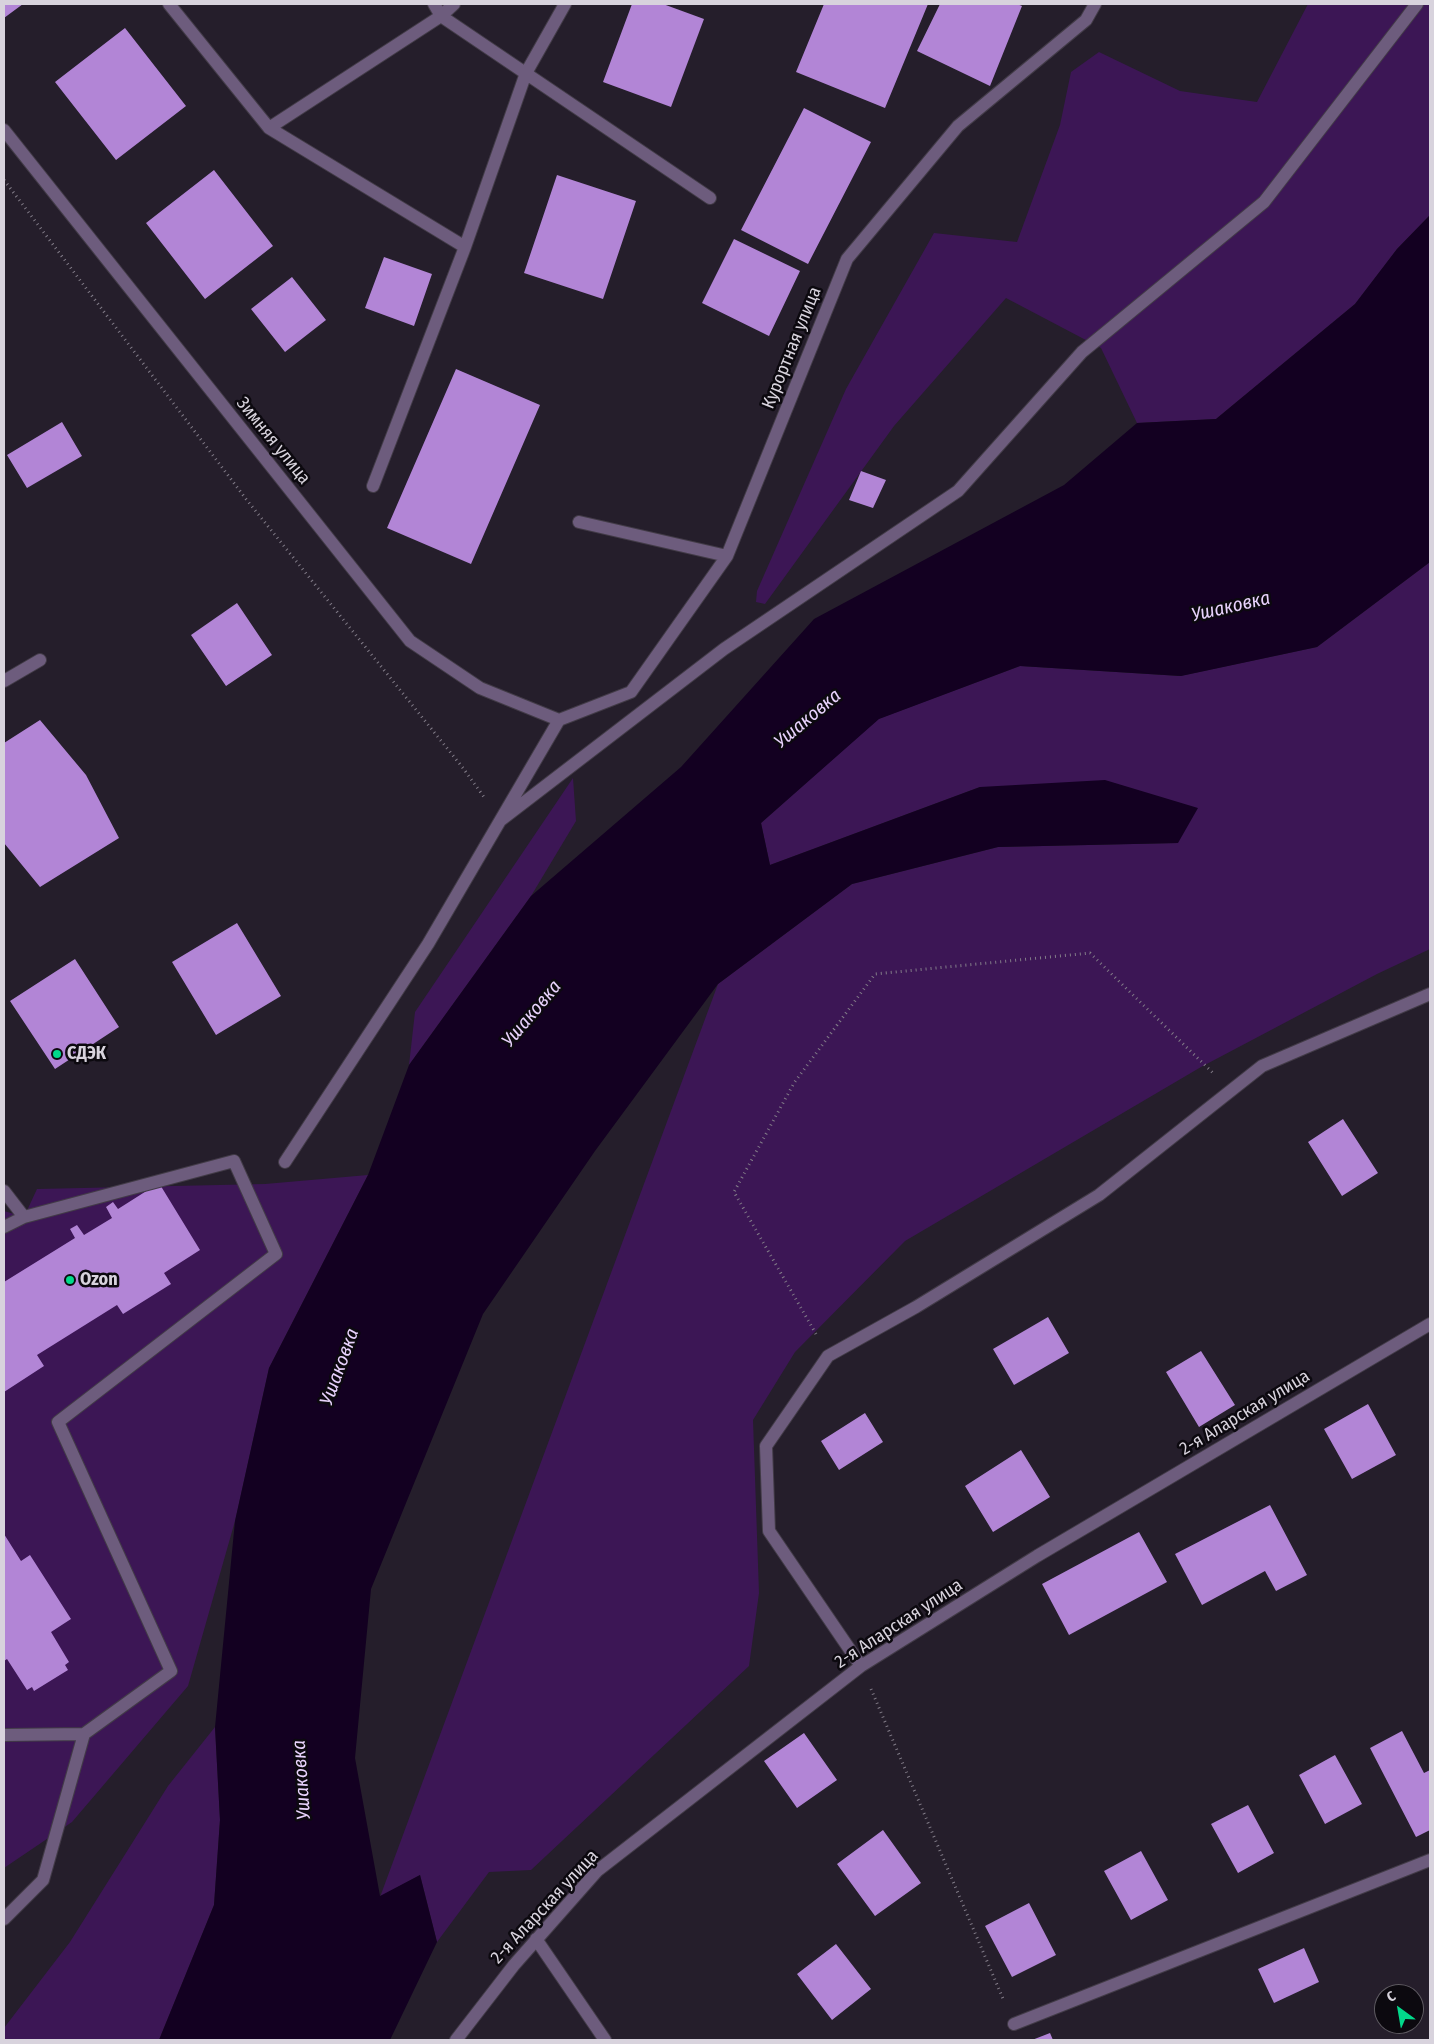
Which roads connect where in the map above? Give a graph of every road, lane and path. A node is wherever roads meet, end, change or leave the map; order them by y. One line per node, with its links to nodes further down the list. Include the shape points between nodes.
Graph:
1 (169, 4): 9 (street)
2 (434, 4): 7 (street)
3 (454, 4): 7 (street)
4 (565, 4): 8 (street)
5 (1096, 4): 16 (street, Курортная улица, via 1086,20 958,126 848,259)
6 (1417, 4): 20 (street, via 1264,202 1082,352 958,491 724,649)
7 (441, 16): 8 (street); 9 (street)
8 (526, 73): 12 (street); 13 (street)
9 (269, 128): 13 (street)
10 (4, 130): 19 (street, Зимняя улица, via 410,641 480,688)
11 (4, 180): 20 (path, via 240,491 463,768)
12 (710, 198)
13 (465, 247): 14 (street)
14 (373, 486)
15 (579, 522): 16 (street)
16 (727, 556): 19 (street, Курортная улица, via 631,692)
17 (40, 660): 18 (street)
18 (4, 681)
19 (559, 720): 20 (street)
20 (501, 820): 23 (street, via 428,944)
21 (1430, 994): 22 (street, via 1262,1066)
22 (1230, 1090): 28 (street, via 1099,1195 916,1307); 28 (path, via 1090,953 875,974 794,1083 734,1192)
23 (285, 1162)
24 (4, 1191): 25 (street)
25 (24, 1217): 26 (street); 30 (street, via 234,1161 276,1254 58,1422 171,1671)
26 (4, 1227)
27 (1430, 1324): 29 (street, 2-я Аларская улица, via 1037,1556)
28 (828, 1356): 29 (street, via 766,1446 769,1531)
29 (862, 1666): 34 (street, 2-я Аларская улица, via 597,1871); 35 (path)
30 (84, 1734): 31 (street); 33 (street, via 44,1880)
31 (4, 1735)
32 (1430, 1860): 35 (street)
33 (4, 1919)
34 (536, 1939): 36 (street, 2-я Аларская улица); 37 (street)
35 (1014, 2024)
36 (456, 2040)
37 (606, 2040)

